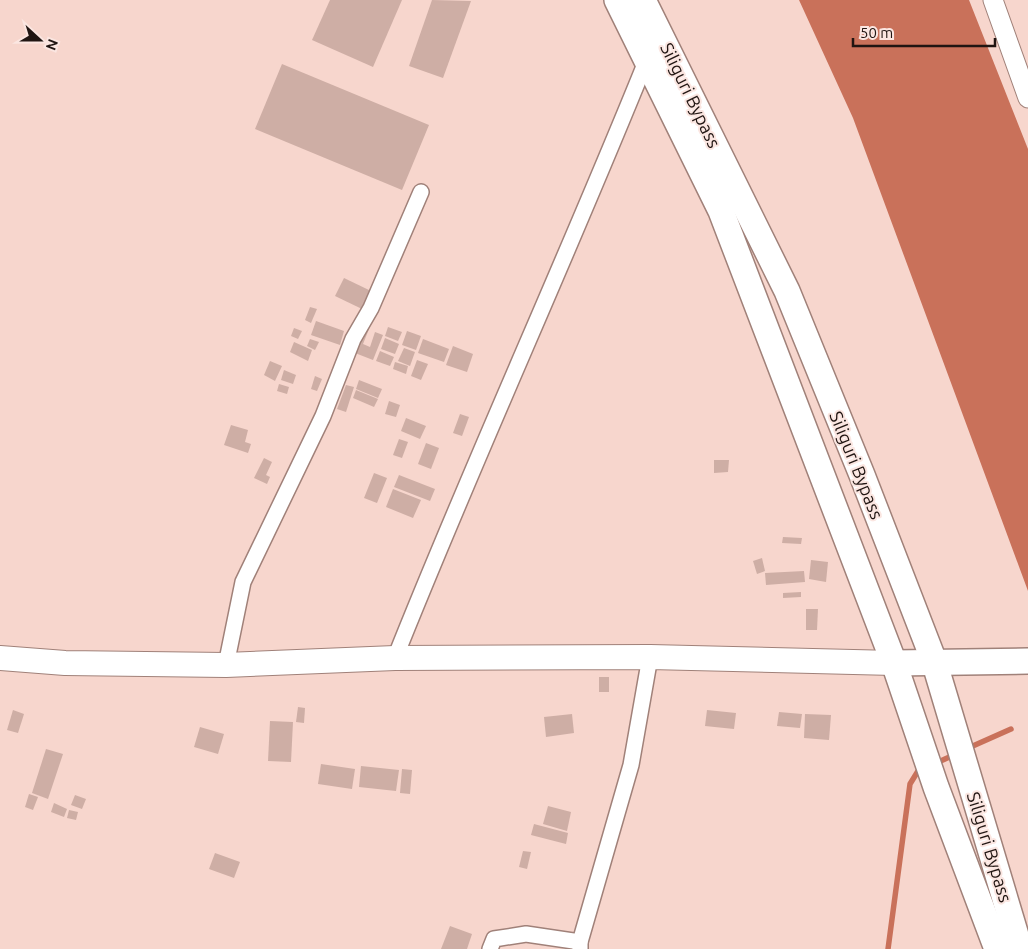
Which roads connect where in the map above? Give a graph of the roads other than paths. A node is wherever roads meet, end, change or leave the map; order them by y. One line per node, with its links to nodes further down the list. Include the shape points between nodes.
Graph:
1 (617, 0): 4 (highway)
2 (644, 0): 10 (highway, Siliguri Bypass, via 787,291)
3 (993, 0): 5 (street)
4 (647, 59): 9 (street, via 576,233 437,551); 12 (highway, via 721,211)
5 (1028, 98)
6 (421, 192): 13 (street, via 371,308 353,339 323,416 243,582)
7 (650, 657): 9 (main road); 12 (main road); 14 (street, via 631,765)
8 (0, 658): 13 (main road, via 65,663)
9 (395, 658): 13 (main road)
10 (934, 661): 11 (highway); 12 (highway); 17 (highway, Siliguri Bypass)
11 (1024, 661)
12 (894, 663): 16 (highway, via 936,787)
13 (226, 665)
14 (580, 945): 15 (street, via 526,934 494,939)
15 (490, 949)
16 (997, 949)
17 (1020, 949)

